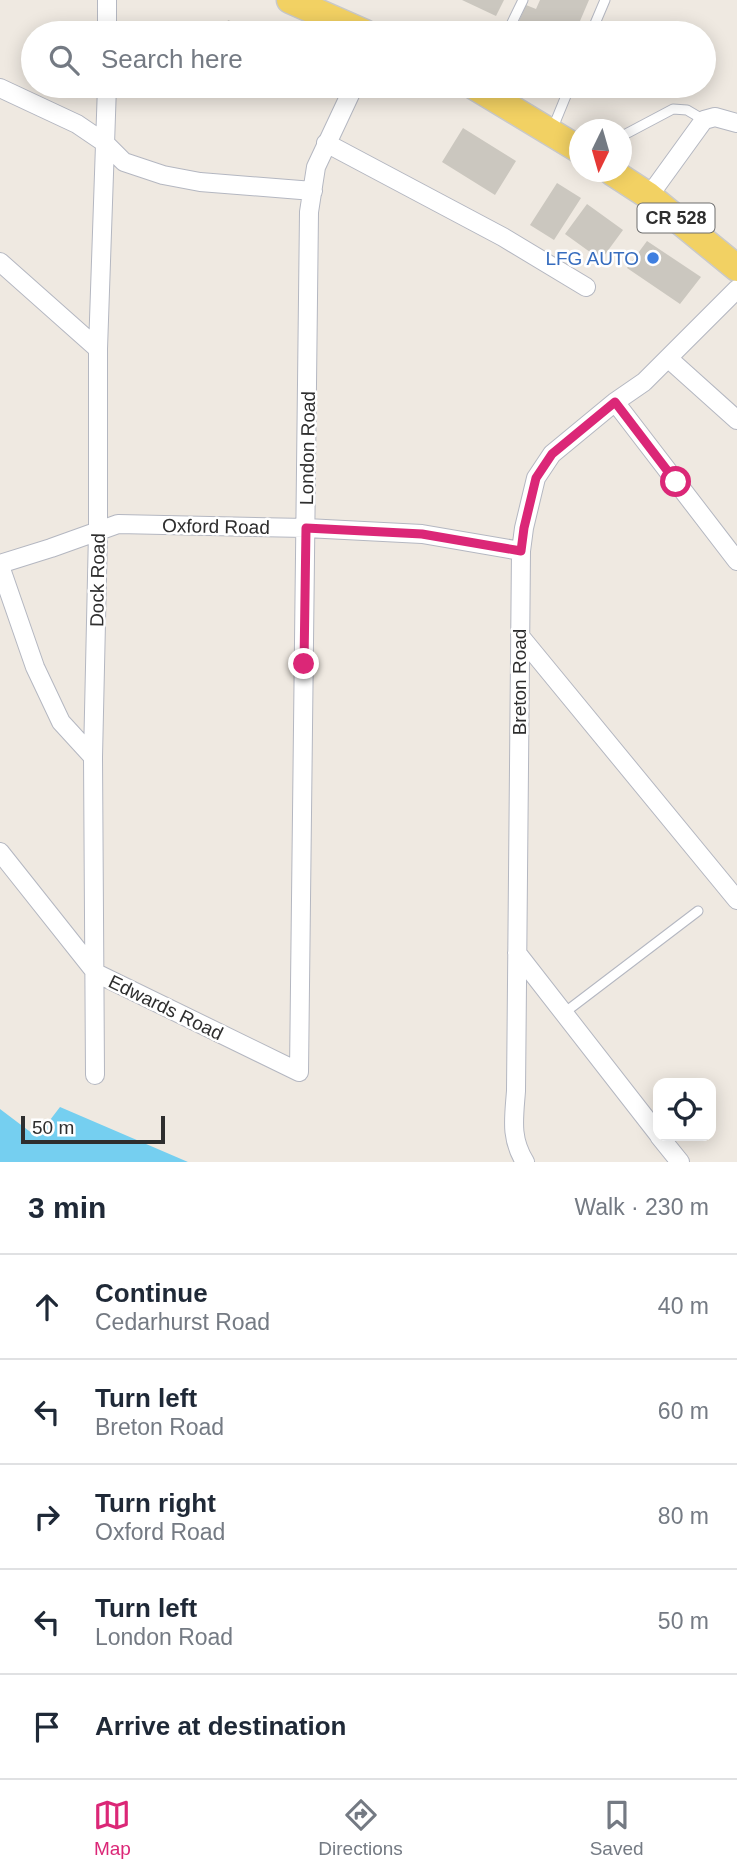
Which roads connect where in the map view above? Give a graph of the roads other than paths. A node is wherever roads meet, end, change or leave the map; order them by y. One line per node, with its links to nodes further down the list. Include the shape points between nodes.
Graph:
1 (107, 0): 5 (street)
2 (290, 0): 6 (main road)
3 (523, 0): 7 (lane)
4 (605, 0): 8 (lane)
5 (107, 21)
6 (338, 21)
7 (513, 21)
8 (596, 21)
9 (0, 88): 11 (street)
10 (21, 98): 20 (street)
11 (21, 98)
12 (107, 98): 20 (street, Dock Road)
13 (348, 98): 21 (street, London Road)
14 (497, 98): 19 (main road)
15 (565, 98): 19 (lane)
16 (704, 120): 17 (street, via 715,117); 18 (lane, via 687,110 673,109); 25 (street)
17 (737, 122)
18 (632, 130)
19 (551, 131): 22 (main road)
20 (105, 143): 24 (street, via 124,162 163,175); 30 (street, Dock Road)
21 (326, 143): 24 (street, London Road); 28 (street, via 503,237)
22 (569, 143)
23 (627, 182): 25 (main road, CR 528)
24 (313, 191): 34 (street, London Road, via 309,212)
25 (649, 196): 27 (main road, CR 528)
26 (0, 262): 30 (street)
27 (737, 268)
28 (586, 287)
29 (737, 289): 31 (street, Breton Road)
30 (98, 349): 35 (street, Dock Road)
31 (669, 359): 32 (street, Breton Road); 33 (street)
32 (615, 402): 36 (street, Breton Road, via 552,454 536,478); 37 (street)
33 (737, 420)
34 (306, 528): 35 (street, Oxford Road, via 118,524); 36 (street, Oxford Road, via 422,534); 47 (street, London Road)
35 (98, 532): 38 (street, Oxford Road); 40 (street, Dock Road)
36 (521, 551): 39 (street, Breton Road)
37 (737, 561)
38 (0, 565): 40 (street, via 35,667 61,722)
39 (520, 636): 42 (street); 44 (street, Breton Road)
40 (93, 757): 45 (street, Dock Road)
41 (0, 852): 45 (street, Edwards Road)
42 (737, 900)
43 (698, 911): 46 (lane)
44 (517, 953): 46 (street); 51 (street, Breton Road, via 513,1129)
45 (96, 973): 47 (street, Edwards Road); 48 (street, Dock Road)
46 (564, 1013): 49 (street)
47 (299, 1072)
48 (96, 1075)
49 (653, 1127)
50 (664, 1141): 52 (street)
51 (525, 1162)
52 (680, 1162)

